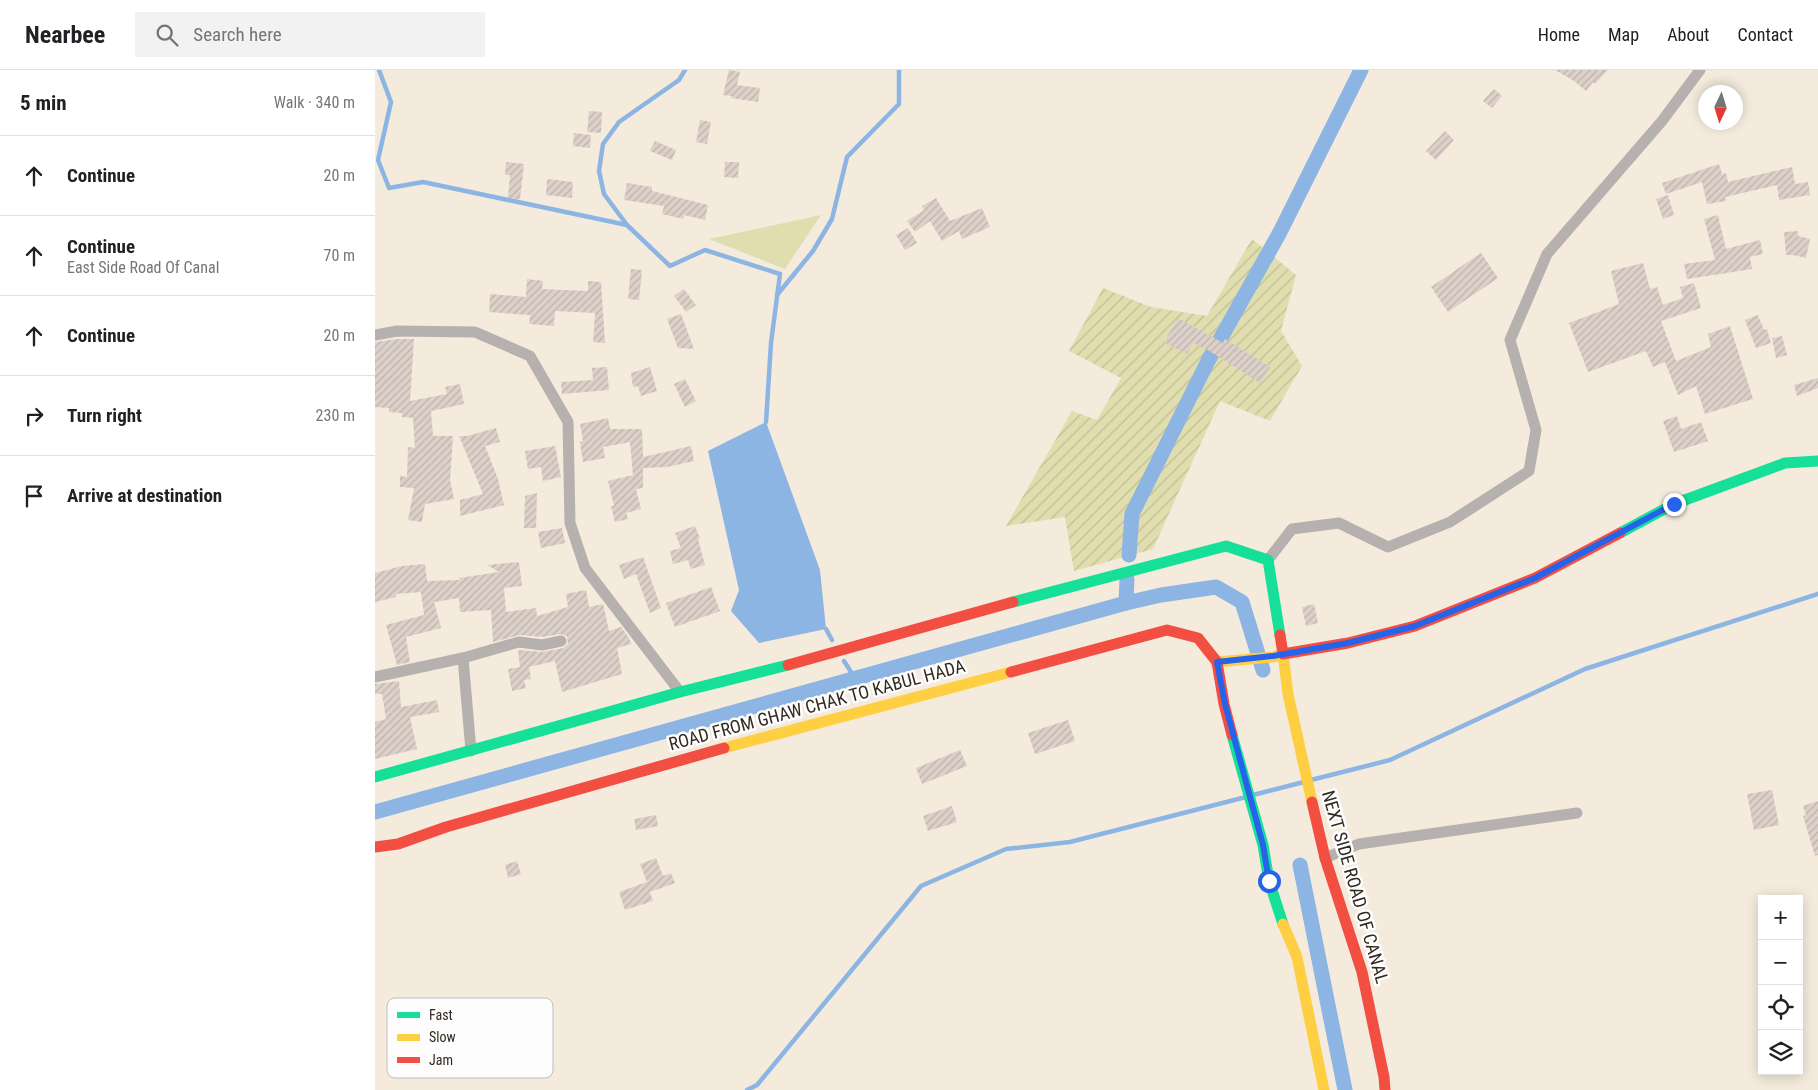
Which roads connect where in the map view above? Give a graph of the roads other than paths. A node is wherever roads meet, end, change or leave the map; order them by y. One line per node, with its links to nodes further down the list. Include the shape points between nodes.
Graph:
1 (1700, 70): 4 (street, via 1662,121 1547,254 1510,340 1536,430 1529,471 1450,522 1388,547 1339,523 1293,529)
2 (375, 335): 10 (street, via 397,331 475,332 530,356 568,422 570,523 585,568)
3 (1818, 461): 6 (street, via 1785,463 1674,504 1535,578 1415,626 1348,643)
4 (1268, 560): 6 (street, NEXT SIDE ROAD OF CANAL); 10 (street, via 1227,546 761,673)
5 (561, 641): 7 (street, via 542,645 519,642)
6 (1278, 655): 8 (street); 15 (street, NEXT SIDE ROAD OF CANAL)
7 (463, 658): 9 (street); 11 (street)
8 (1217, 662): 14 (street, ROAD FROM GHAW CHAK TO KABUL HADA, via 1198,638 1167,630 653,767 445,827 398,844); 16 (street, ROAD FROM GHAW CHAK TO KABUL HADA, via 1269,881 1297,957)
9 (375, 677)
10 (680, 692): 11 (street)
11 (471, 750): 12 (street)
12 (375, 777)
13 (1577, 813): 15 (street, via 1359,844)
14 (375, 847)
15 (1325, 858): 17 (street, NEXT SIDE ROAD OF CANAL, via 1362,972)
16 (1324, 1090)
17 (1385, 1090)

